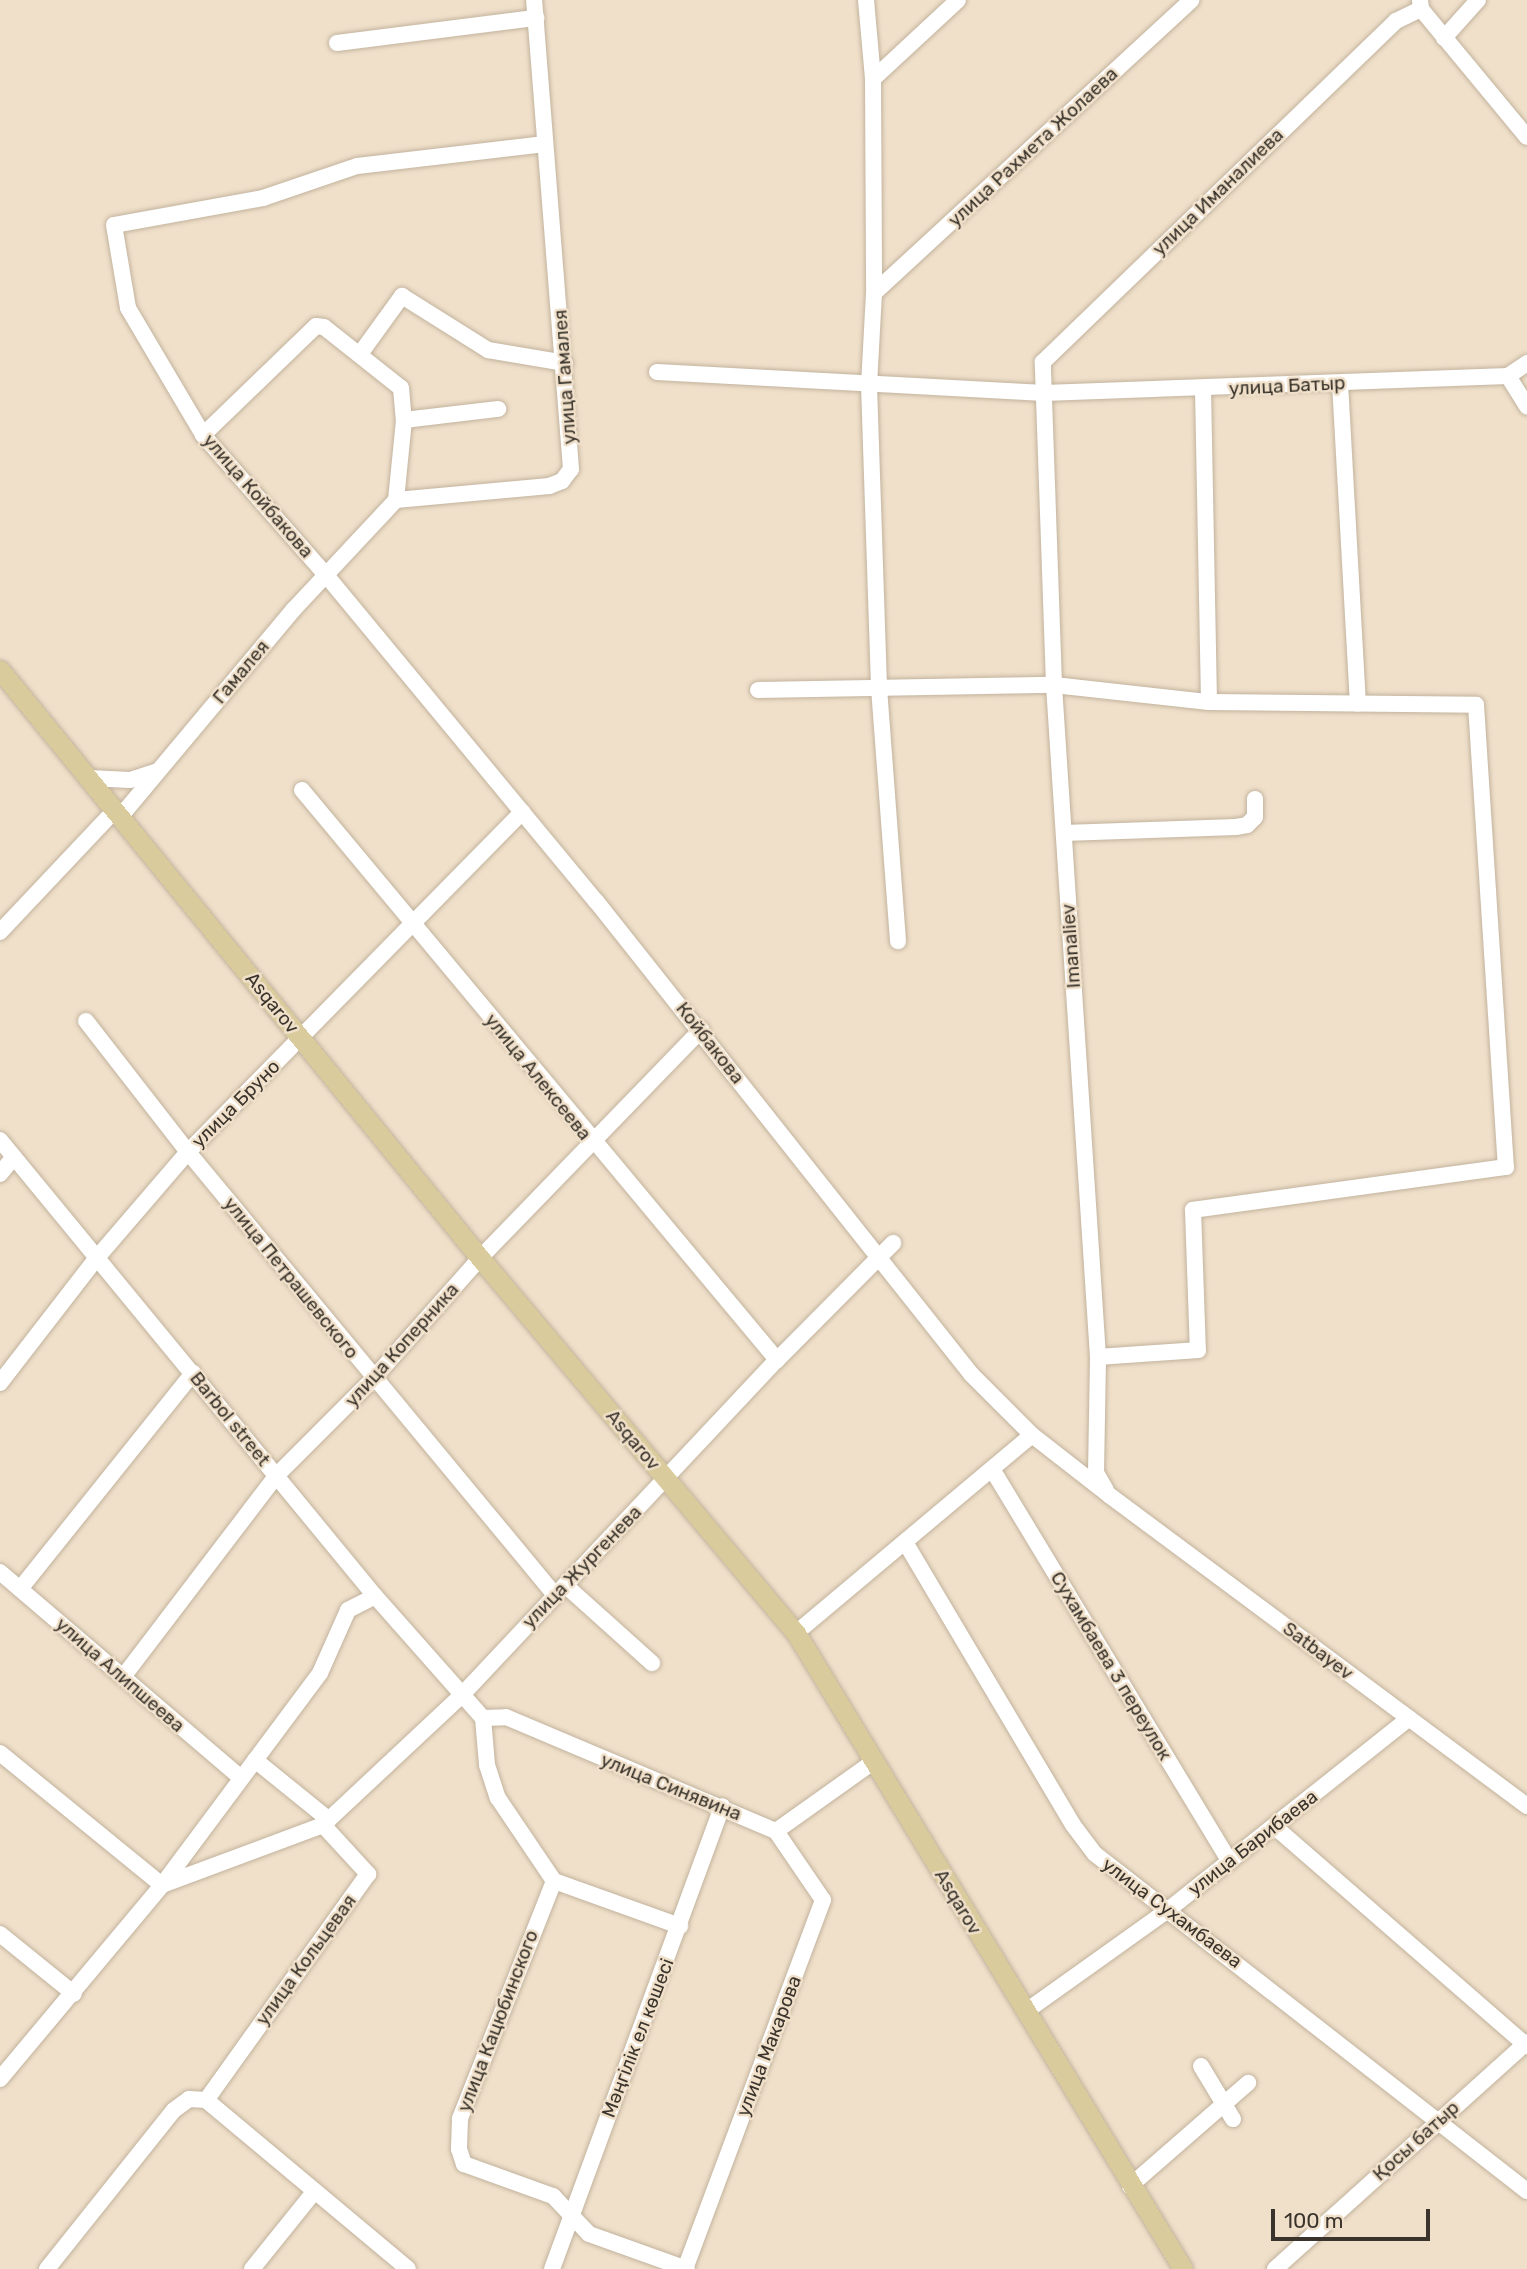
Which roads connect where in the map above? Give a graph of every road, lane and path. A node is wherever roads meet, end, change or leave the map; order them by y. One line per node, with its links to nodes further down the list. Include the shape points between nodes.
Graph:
1 (534, 0): 7 (street, улица Гамалея)
2 (866, 0): 10 (street)
3 (958, 0): 10 (street)
4 (1191, 0): 13 (street, улица Рахмета Жолаева)
5 (1478, 0): 8 (street)
6 (1421, 4): 8 (street); 22 (street, улица Иманалиева, via 1396,21 1043,362)
7 (536, 18): 9 (street); 12 (street, улица Гамалея)
8 (1444, 38): 11 (street)
9 (337, 43)
10 (873, 79): 13 (street)
11 (1527, 137)
12 (545, 144): 15 (street, улица Гамалея); 26 (street, улица Койбакова, via 357,166 263,198 114,225 128,307)
13 (874, 293): 20 (street)
14 (360, 354): 15 (street, via 402,296 488,350); 25 (street, via 399,385); 26 (street, via 316,326)
15 (565, 363): 27 (street, улица Гамалея, via 571,469 562,481)
16 (1527, 363): 18 (street)
17 (657, 372): 20 (street, улица Батыр)
18 (1508, 376): 19 (street, улица Батыр); 23 (street)
19 (1340, 383): 21 (street, улица Батыр); 34 (street)
20 (869, 385): 22 (street, улица Батыр); 31 (street)
21 (1203, 389): 22 (street, улица Батыр); 33 (street)
22 (1044, 393): 30 (street, Imanaliev)
23 (1527, 407)
24 (498, 410): 25 (street)
25 (404, 420): 27 (street)
26 (203, 435): 28 (street, улица Койбакова)
27 (396, 500): 28 (street)
28 (326, 575): 35 (street, Гамалея); 39 (street, Койбакова)
29 (0, 670): 36 (main road, Asqarov)
30 (1054, 685): 31 (street); 33 (street); 41 (street, Imanaliev)
31 (879, 688): 32 (street); 44 (street)
32 (758, 690)
33 (1209, 702): 34 (street)
34 (1358, 703): 57 (street, via 1476,705 1506,1167 1193,1210 1198,1350)
35 (158, 771): 36 (street, via 130,780); 40 (street, Гамалея)
36 (89, 778): 40 (main road, Asqarov)
37 (302, 790): 42 (street, улица Алексеева)
38 (1255, 799): 41 (street, via 1255,817 1236,827)
39 (522, 812): 42 (street, улица Бруно); 46 (street, Койбакова)
40 (118, 813): 43 (street); 47 (main road, Asqarov)
41 (1064, 833): 57 (street, Imanaliev)
42 (413, 925): 47 (street, улица Бруно); 49 (street, улица Алексеева)
43 (0, 932)
44 (898, 941)
45 (86, 1021): 50 (street, улица Петрашевского)
46 (701, 1030): 49 (street, улица Коперника); 55 (street, Койбакова)
47 (302, 1040): 50 (street, улица Бруно); 54 (main road, Asqarov)
48 (0, 1140): 51 (street, Barbol street)
49 (592, 1143): 54 (street, улица Коперника); 58 (street, улица Алексеева)
50 (188, 1152): 56 (street, улица Бруно); 60 (street, улица Петрашевского)
51 (14, 1157): 52 (street); 56 (street, Barbol street)
52 (0, 1174)
53 (893, 1244): 55 (street, улица Жургенева)
54 (480, 1258): 60 (street, улица Коперника); 65 (main road, Asqarov)
55 (881, 1259): 58 (street, улица Жургенева); 62 (street, Койбакова, via 971,1374)
56 (94, 1260): 59 (street, Barbol street); 61 (street, улица Бруно)
57 (1098, 1357): 66 (street, Imanaliev, via 1096,1473)
58 (777, 1360): 65 (street, улица Жургенева)
59 (193, 1373): 64 (street, Barbol street); 69 (street)
60 (373, 1379): 64 (street, улица Коперника); 70 (street, улица Петрашевского)
61 (0, 1383)
62 (1032, 1435): 63 (street); 66 (street, Койбакова)
63 (992, 1469): 67 (street); 87 (street, Сухамбаева 3 переулок)
64 (276, 1476): 71 (street, Barbol street); 74 (street, улица Коперника)
65 (666, 1480): 70 (street, улица Жургенева); 72 (main road, Asqarov)
66 (1109, 1495): 77 (street, Satbayev)
67 (905, 1542): 72 (street); 90 (street, улица Сухамбаева, via 1078,1832 1113,1871)
68 (0, 1572): 69 (street, улица Алипшеева)
69 (20, 1589): 74 (street, улица Алипшеева)
70 (560, 1590): 73 (street, улица Петрашевского); 75 (street, улица Жургенева)
71 (375, 1596): 75 (street, Barbol street); 79 (street, via 348,1610 320,1673)
72 (796, 1633): 80 (main road, Asqarov)
73 (652, 1663)
74 (123, 1677): 81 (street, улица Алипшеева)
75 (461, 1696): 76 (street); 84 (street, улица Жургенева)
76 (484, 1718): 82 (street, улица Синявина, via 506,1717); 88 (street, via 487,1765 498,1798)
77 (1409, 1718): 83 (street, Satbayev); 85 (street, улица Барибаева)
78 (0, 1753): 89 (street)
79 (255, 1760): 81 (street); 84 (street)
80 (873, 1762): 86 (street); 94 (main road, Asqarov)
81 (241, 1778): 89 (street)
82 (722, 1806): 86 (street, улица Синявина); 91 (street, Мәңгілік ел көшесі)
83 (1527, 1806)
84 (326, 1822): 89 (street); 99 (street, улица Кольцевая, via 368,1874)
85 (1275, 1827): 87 (street, улица Барибаева); 95 (street)
86 (776, 1831): 107 (street, улица Макарова, via 823,1900)
87 (1230, 1862): 90 (street, улица Барибаева)
88 (554, 1881): 91 (street); 106 (street, улица Кацюбинского, via 460,2119 459,2148 464,2164 553,2196)
89 (162, 1885): 93 (street)
90 (1168, 1910): 94 (street, улица Барибаева); 102 (street, улица Сухамбаева)
91 (680, 1926): 106 (street, Мәңгілік ел көшесі)
92 (0, 1934): 93 (street)
93 (74, 1994): 97 (street)
94 (1025, 2012): 103 (main road, Asqarov)
95 (1526, 2044): 102 (street, Қосы батыр)
96 (1201, 2066): 100 (street)
97 (0, 2079)
98 (1248, 2083): 100 (street)
99 (206, 2100): 105 (street); 108 (street, via 189,2099 174,2110)
100 (1224, 2104): 101 (street); 103 (street)
101 (1233, 2119)
102 (1437, 2122): 104 (street, улица Сухамбаева); 113 (street, Қосы батыр)
103 (1130, 2186): 112 (main road, Asqarov)
104 (1527, 2191)
105 (313, 2193): 109 (street); 110 (street)
106 (571, 2213): 107 (street, via 589,2234); 111 (street, Мәңгілік ел көшесі)
107 (686, 2268)
108 (47, 2269)
109 (252, 2269)
110 (408, 2269)
111 (552, 2269)
112 (1183, 2269)
113 (1275, 2269)

